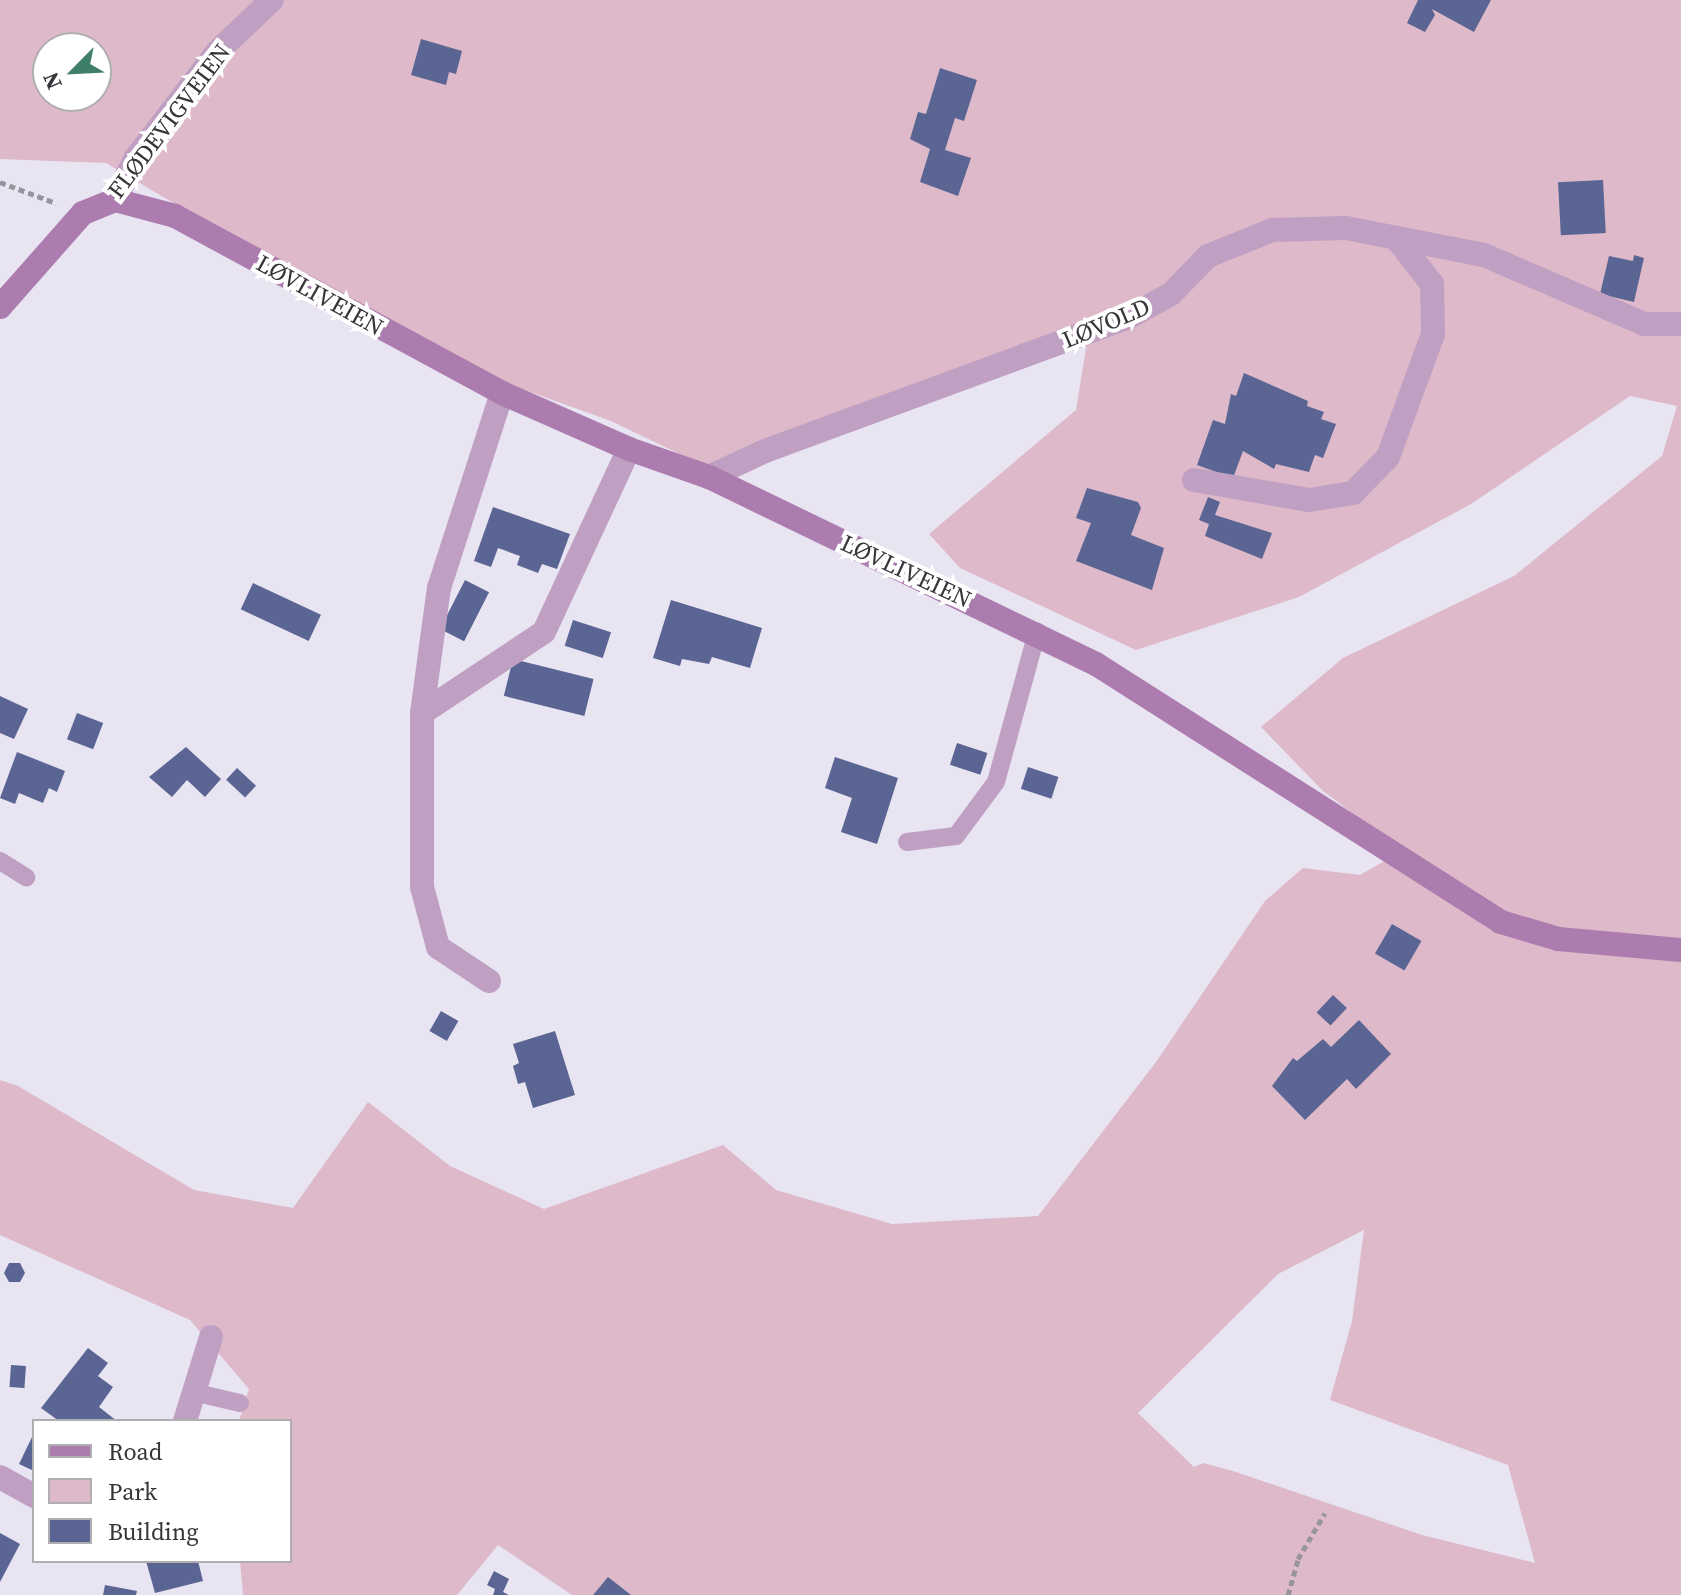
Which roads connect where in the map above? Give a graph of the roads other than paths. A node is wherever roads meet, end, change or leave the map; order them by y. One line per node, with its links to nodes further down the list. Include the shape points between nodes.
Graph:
1 (272, 0): 2 (street, FLØDEVIGVEIEN, via 218,51 135,159)
2 (115, 200): 4 (main road, FLØDEVIGVEIEN, via 83,213); 6 (main road, LØVLIVEIEN, via 175,216)
3 (1396, 238): 5 (street, LØVOLD, via 1484,255 1644,324); 8 (street, LØVOLD, via 1346,228 1272,230 1208,256 1171,294 1129,317 765,451); 9 (street, via 1432,284 1433,334 1388,457 1353,493 1309,500)
4 (0, 307)
5 (1681, 324)
6 (502, 393): 7 (main road, LØVLIVEIEN); 11 (street, via 439,588)
7 (629, 449): 8 (main road, LØVLIVEIEN); 11 (street, via 544,632)
8 (709, 477): 10 (main road, LØVLIVEIEN)
9 (1194, 480)
10 (1037, 632): 12 (lane, via 996,782 956,836); 15 (main road, LØVLIVEIEN, via 1096,664 1501,922 1558,939)
11 (422, 713): 16 (street, via 422,887 438,947)
12 (907, 842)
13 (0, 861): 14 (lane)
14 (26, 877)
15 (1681, 950)
16 (489, 981)
17 (211, 1337): 18 (street)
18 (197, 1393): 19 (lane); 20 (street)
19 (240, 1403)
20 (186, 1419)
21 (0, 1477): 22 (street)
22 (32, 1495)

